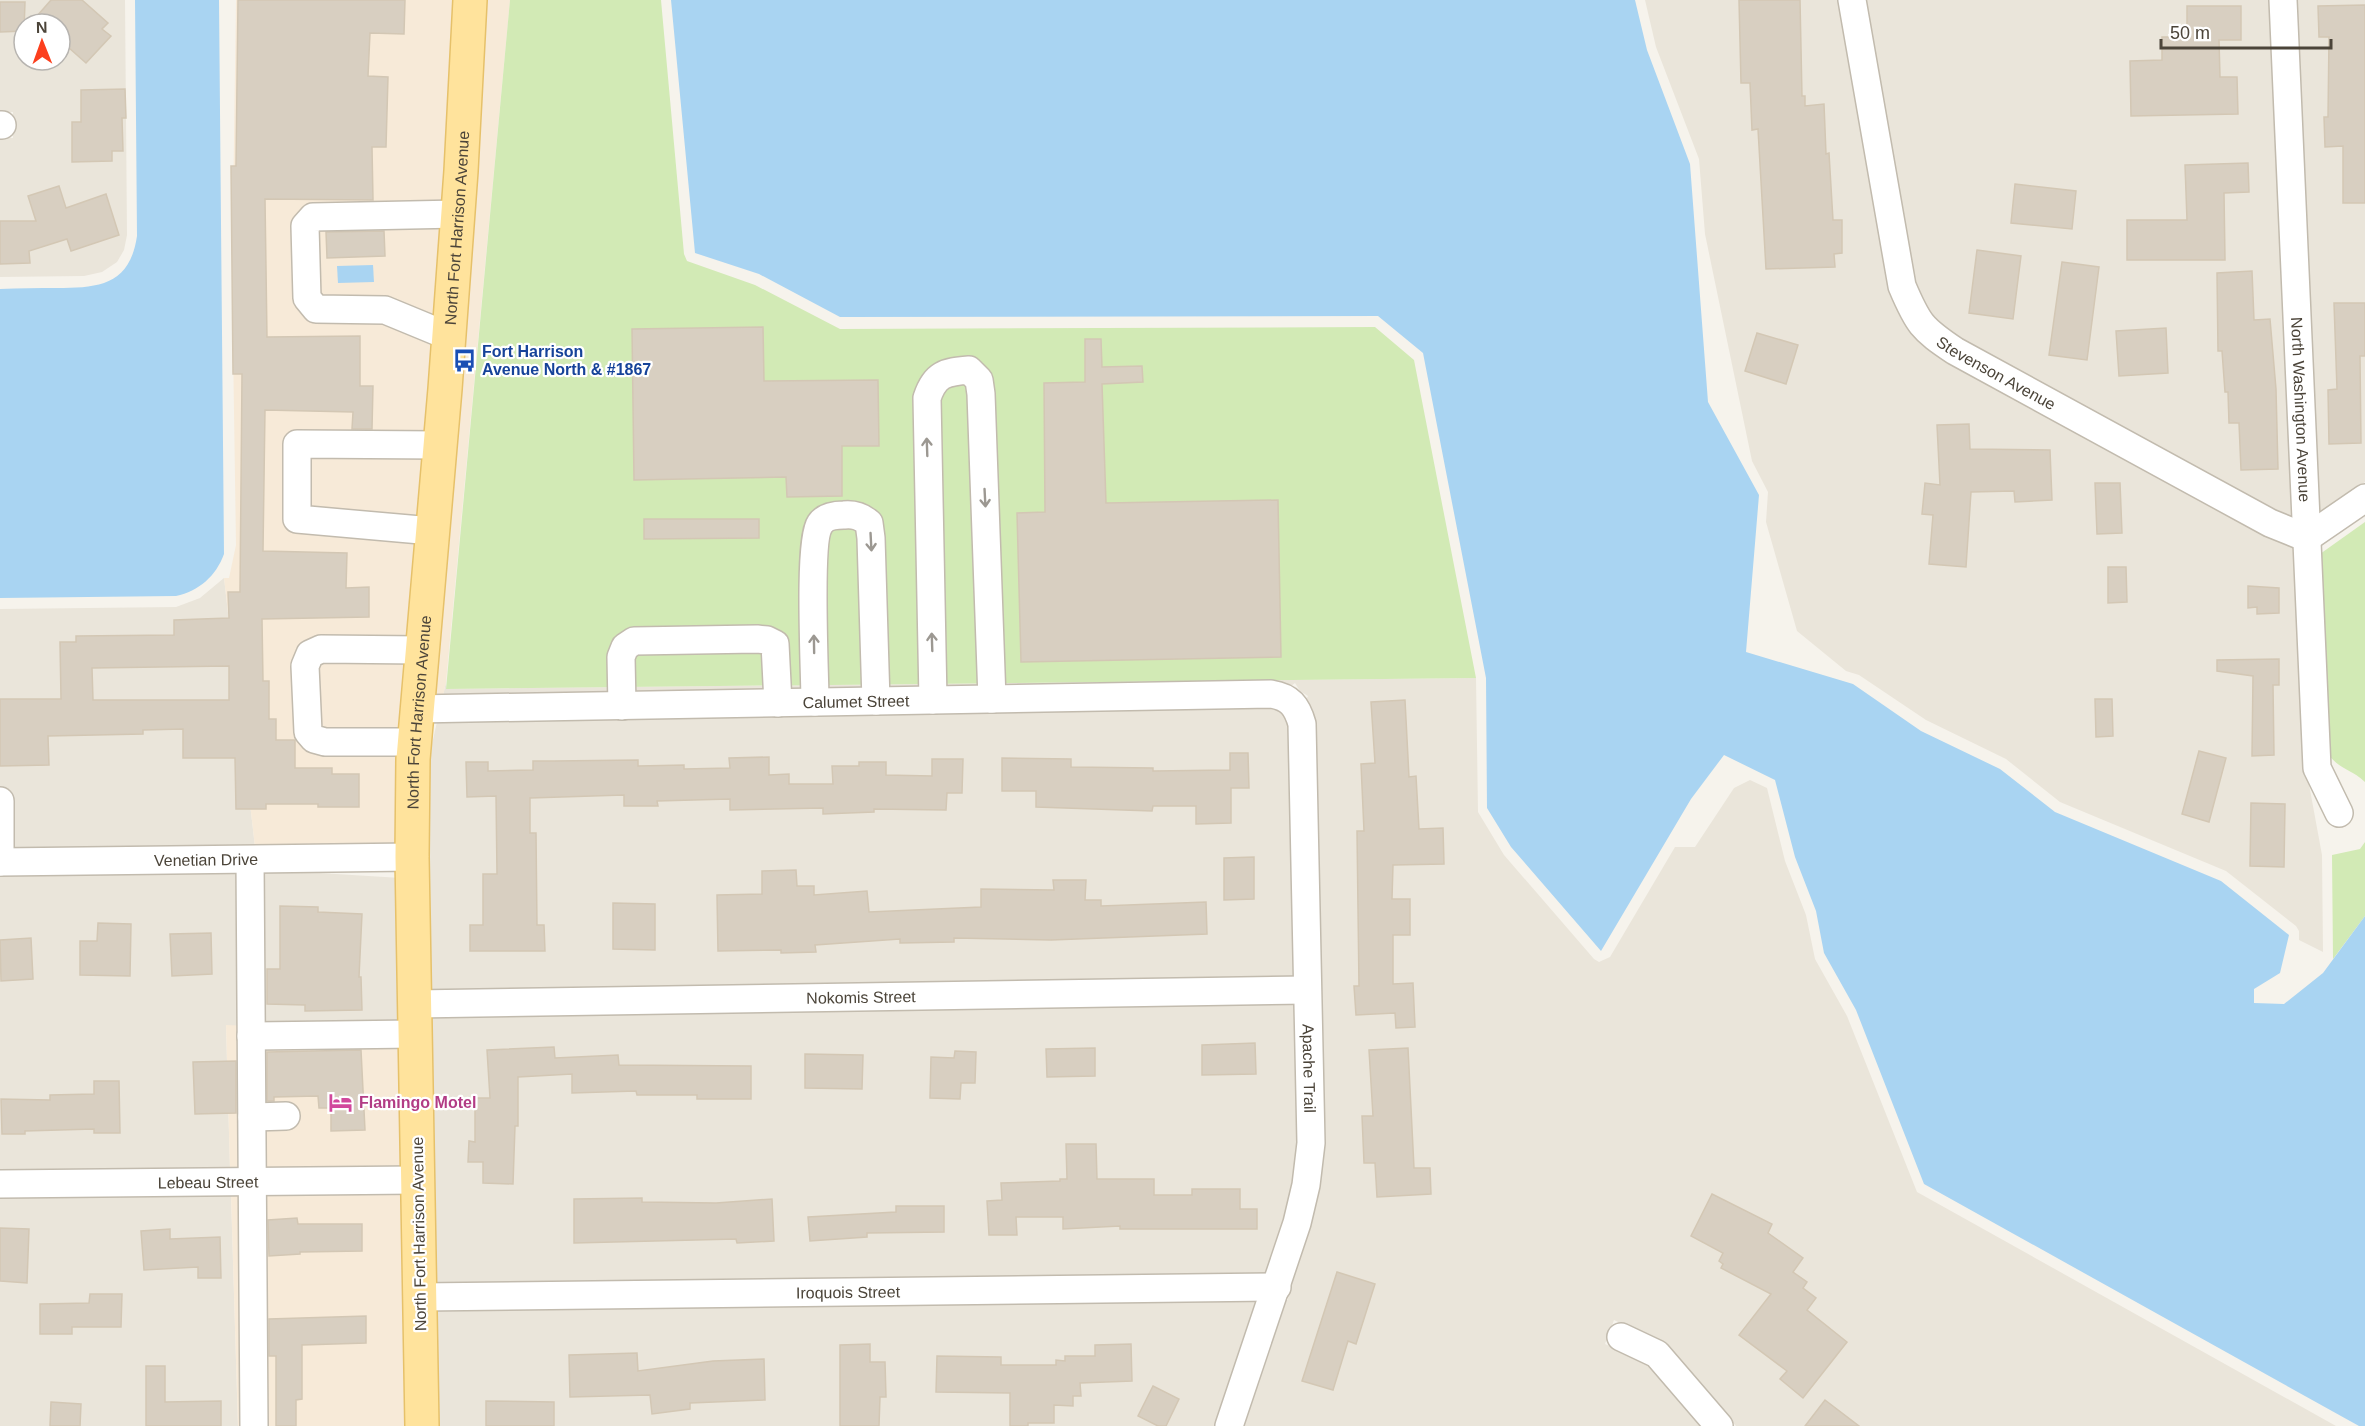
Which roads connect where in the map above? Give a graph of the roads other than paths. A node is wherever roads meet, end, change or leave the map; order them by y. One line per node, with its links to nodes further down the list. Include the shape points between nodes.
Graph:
1 (470, 0): 4 (main road, North Fort Harrison Avenue)
2 (1852, 0): 9 (street, Stevenson Avenue, via 1902,286 1914,315 1928,333 2270,524)
3 (2283, 0): 9 (street, North Washington Avenue)
4 (458, 214): 5 (main road, North Fort Harrison Avenue); 5 (street, via 313,217 305,226 307,298 316,309 385,310)
5 (448, 336): 6 (main road, North Fort Harrison Avenue)
6 (440, 445): 8 (main road, North Fort Harrison Avenue); 8 (street, via 297,444 297,519)
7 (2365, 498): 9 (street)
8 (432, 531): 10 (main road, North Fort Harrison Avenue)
9 (2307, 538): 21 (street, North Washington Avenue, via 2317,768)
10 (421, 650): 18 (main road, North Fort Harrison Avenue); 19 (street, via 321,649 310,654 305,666 308,732 314,739)
11 (992, 699): 12 (street, Calumet Street); 12 (street, one-way to 11, via 927,398 932,383 948,371 969,370 979,380 981,393); 15 (street, Calumet Street, via 1271,694)
12 (933, 700): 13 (street, Calumet Street)
13 (876, 701): 14 (street, Calumet Street); 14 (street, one-way to 13, via 816,534 820,523 832,515 850,514 869,523)
14 (815, 702): 16 (street, Calumet Street)
15 (1292, 702): 25 (street, Apache Trail, via 1302,724)
16 (778, 703): 17 (street, Calumet Street); 17 (street, via 775,644 767,639 634,641 625,647 621,657)
17 (622, 706): 18 (street, Calumet Street)
18 (416, 709): 19 (main road, North Fort Harrison Avenue)
19 (414, 742): 22 (main road, North Fort Harrison Avenue)
20 (0, 801): 24 (street)
21 (2339, 813)
22 (412, 857): 23 (street, Venetian Drive); 26 (main road, North Fort Harrison Avenue)
23 (250, 860): 24 (street, Venetian Drive); 27 (street)
24 (0, 862)
25 (1307, 990): 26 (street, Nokomis Street); 33 (street, Apache Trail, via 1310,1154 1306,1185)
26 (415, 1019): 27 (street, Nokomis Street); 30 (main road, North Fort Harrison Avenue)
27 (251, 1036): 29 (street)
28 (286, 1116): 29 (street)
29 (252, 1117): 31 (street)
30 (417, 1180): 31 (street, Lebeau Street); 34 (main road, North Fort Harrison Avenue)
31 (252, 1182): 32 (street, Lebeau Street); 36 (street)
32 (0, 1184)
33 (1277, 1287): 34 (street, Iroquois Street); 38 (street, Apache Trail)
34 (420, 1297): 37 (main road, North Fort Harrison Avenue)
35 (1621, 1337): 39 (street, via 1657,1354)
36 (254, 1426)
37 (422, 1426)
38 (1229, 1426)
39 (1719, 1426)

